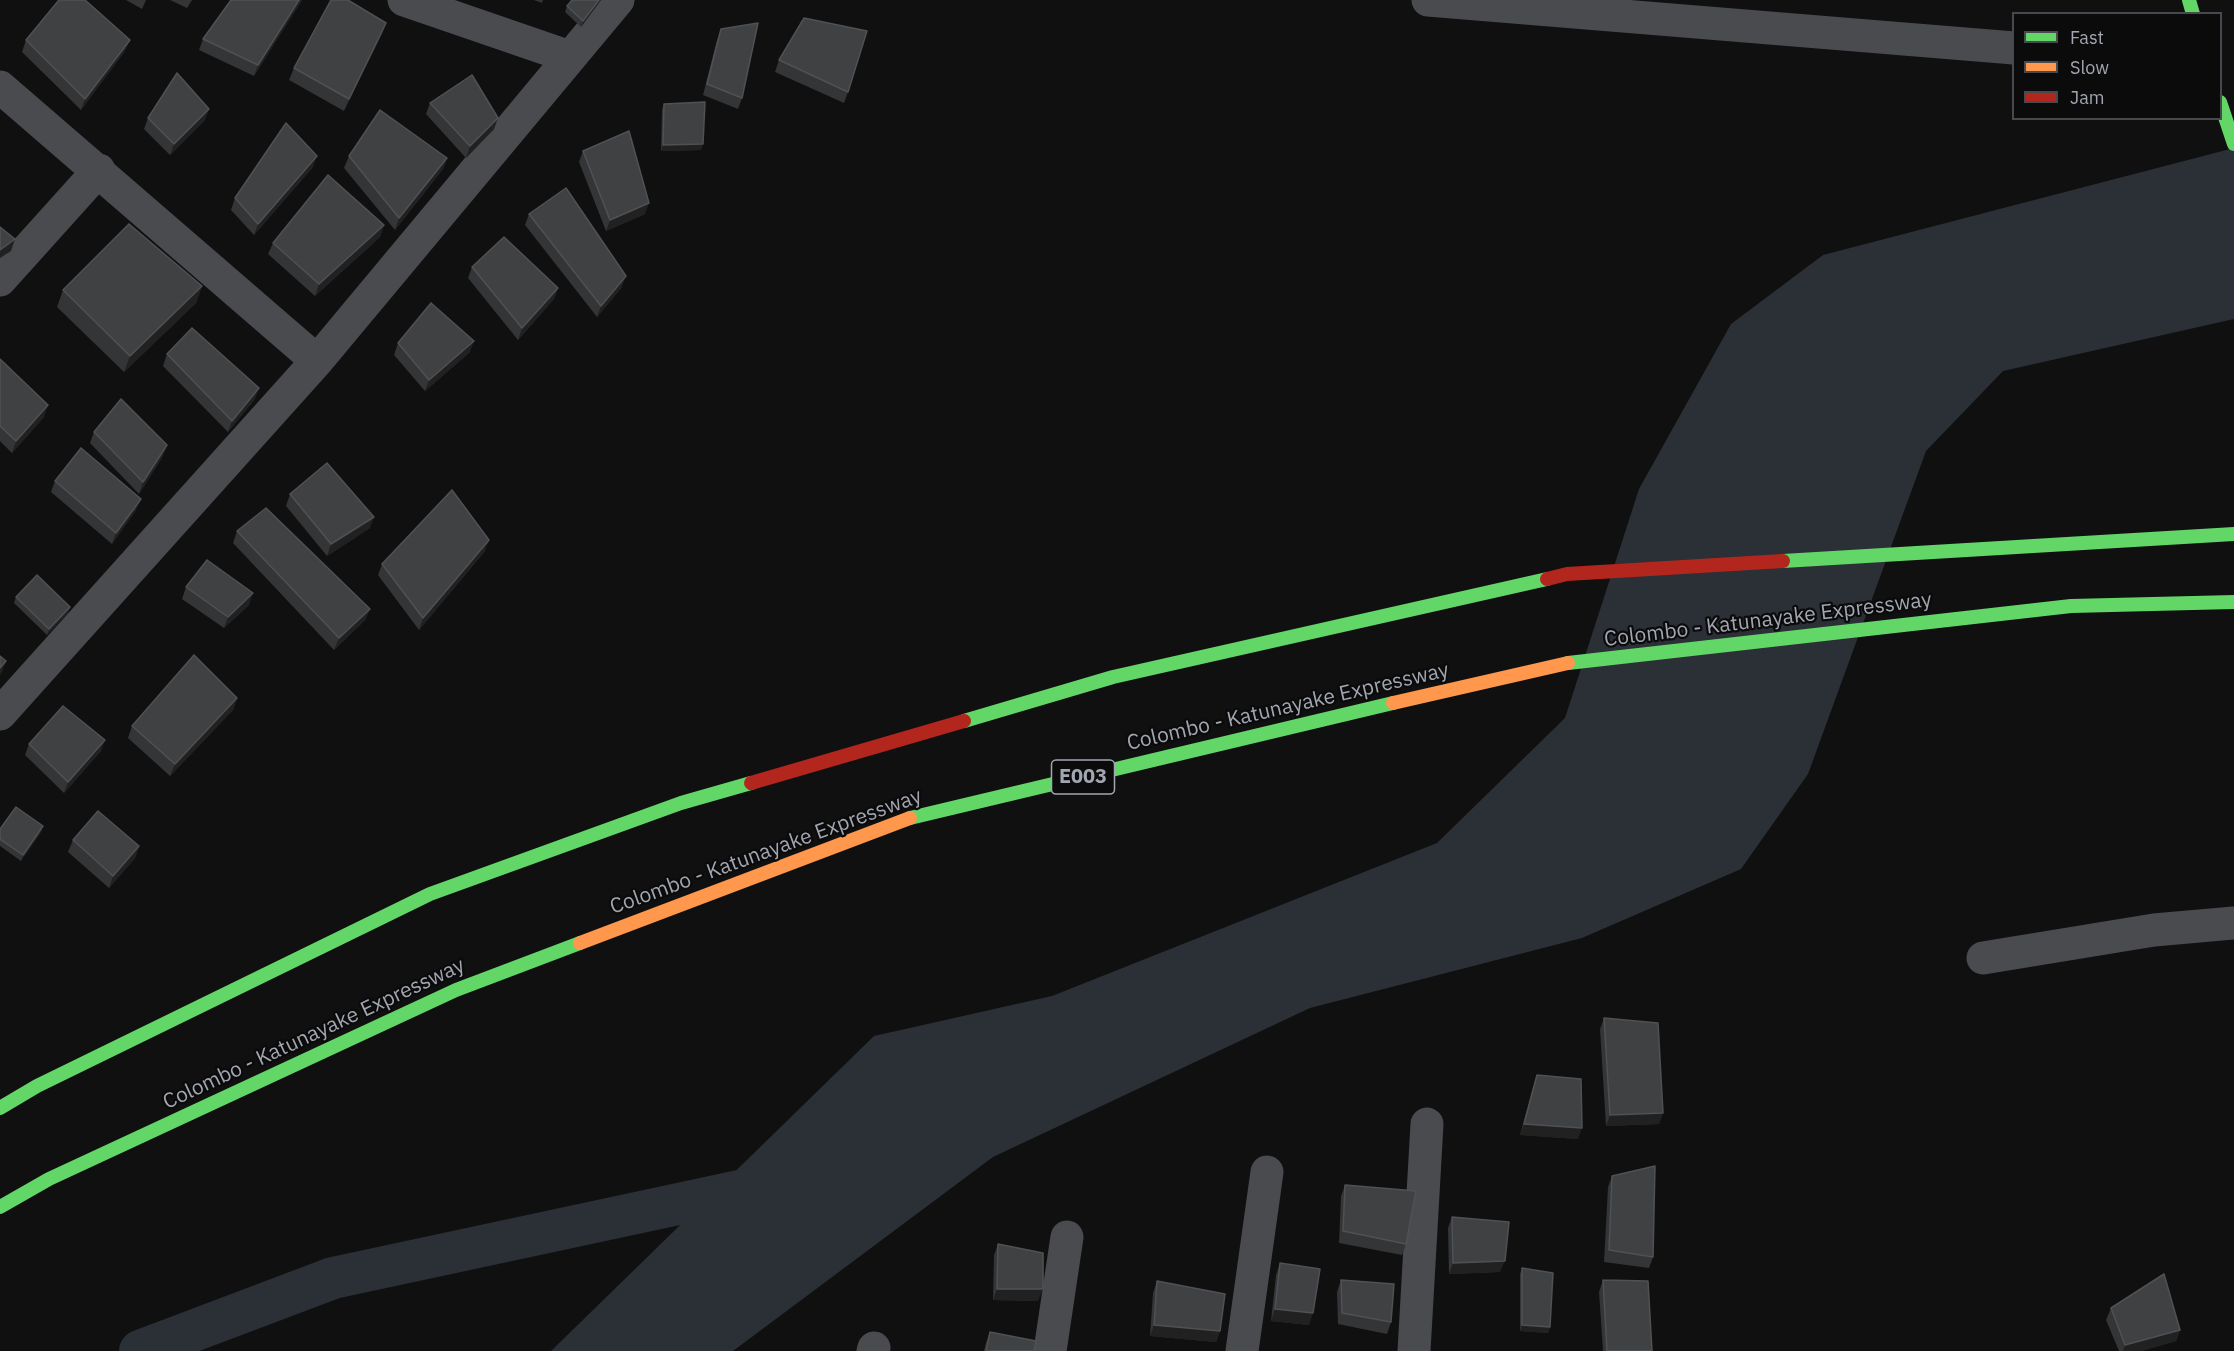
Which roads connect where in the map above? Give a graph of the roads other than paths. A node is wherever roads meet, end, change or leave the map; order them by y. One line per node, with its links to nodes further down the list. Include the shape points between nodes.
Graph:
1 (404, 0): 5 (street)
2 (618, 0): 5 (street)
3 (1428, 0): 4 (street)
4 (2012, 48)
5 (570, 57): 11 (street)
6 (0, 87): 9 (street)
7 (2222, 108): 8 (main road)
8 (2234, 144)
9 (99, 170): 10 (street); 11 (street)
10 (0, 280)
11 (317, 361): 14 (street)
12 (2234, 534): 17 (main road, via 1567,574 1113,677 681,803 430,894 37,1086)
13 (2234, 602): 20 (main road, Colombo - Katunayake Expressway / E003, via 2071,606 1559,664 901,820 456,990 49,1179)
14 (0, 714)
15 (2234, 923): 16 (street, via 2154,930)
16 (1983, 958)
17 (0, 1108)
18 (1427, 1124): 24 (street)
19 (1267, 1172): 23 (street)
20 (0, 1207)
21 (1067, 1237): 22 (street)
22 (1050, 1351)
23 (1242, 1351)
24 (1414, 1351)

